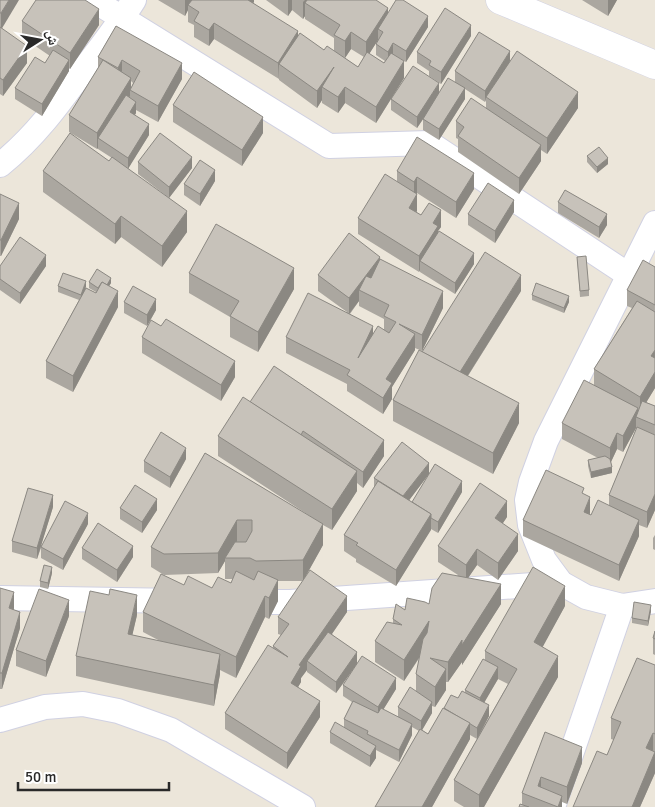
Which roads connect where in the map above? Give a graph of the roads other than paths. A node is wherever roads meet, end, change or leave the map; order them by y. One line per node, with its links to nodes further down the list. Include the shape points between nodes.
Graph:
1 (93, 0): 3 (street)
2 (500, 0): 4 (street)
3 (128, 9): 5 (street, via 49,117 18,151); 7 (street, via 329,146 429,143)
4 (655, 65)
5 (0, 165)
6 (655, 223): 7 (street)
7 (630, 276): 8 (street, via 546,441 531,482 527,500 530,525 544,560)
8 (561, 583): 9 (street, via 290,602); 11 (street, via 586,597)
9 (0, 598)
10 (655, 601): 11 (street)
11 (622, 606): 14 (street)
12 (0, 720): 13 (street, via 45,707 83,704 118,711 171,730)
13 (303, 807)
14 (553, 807)

